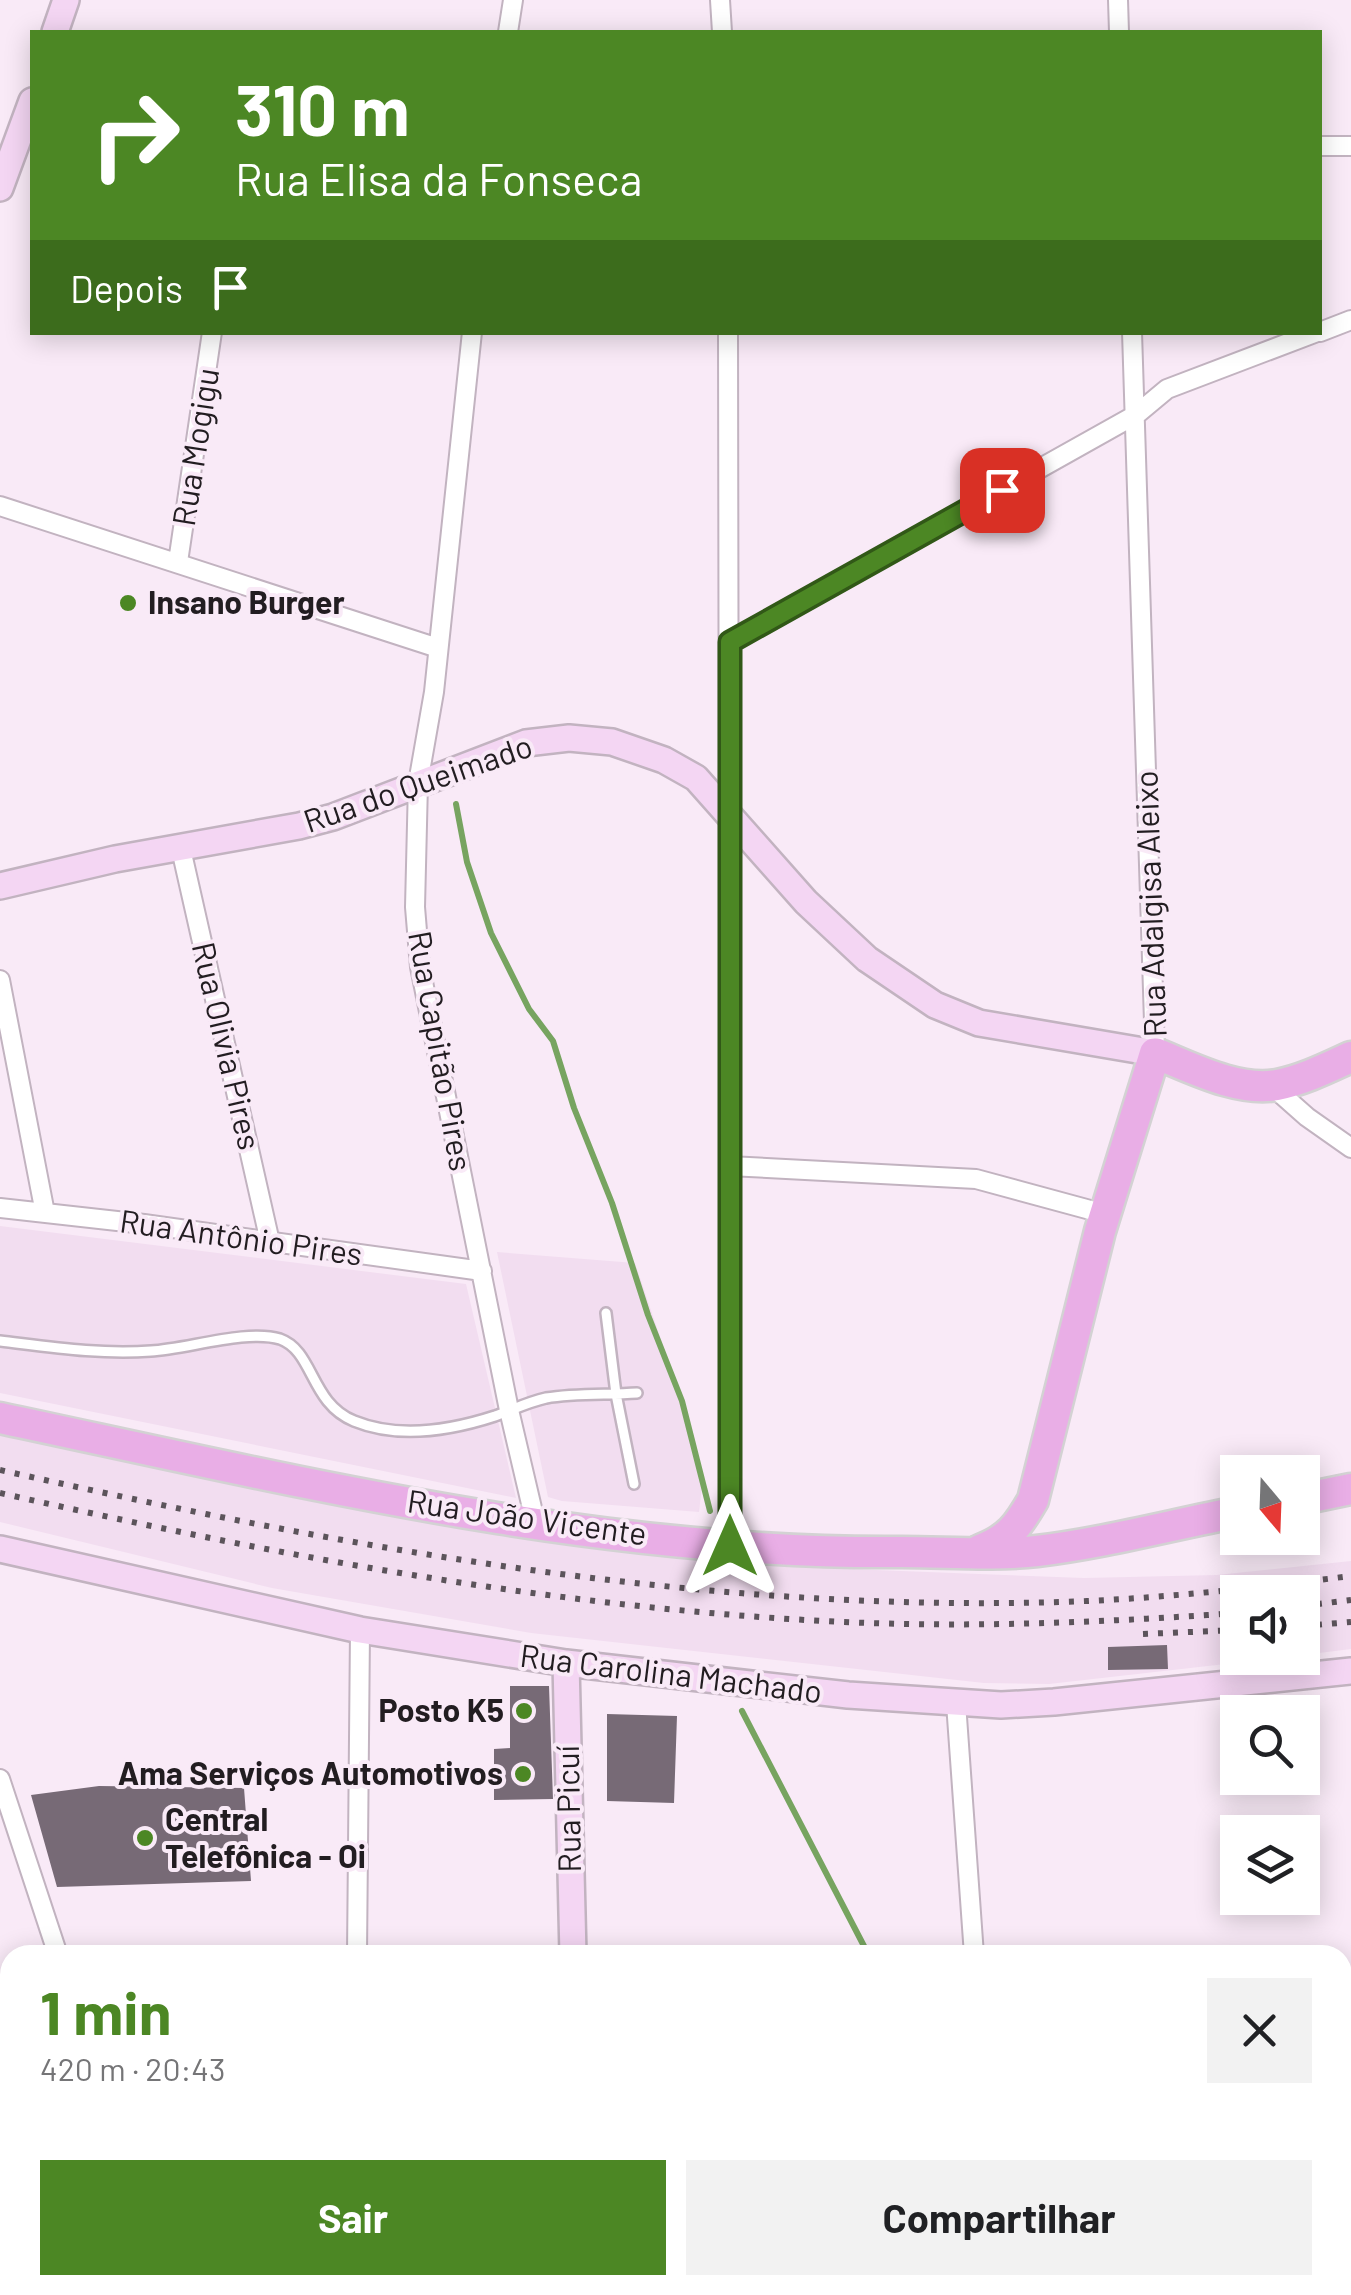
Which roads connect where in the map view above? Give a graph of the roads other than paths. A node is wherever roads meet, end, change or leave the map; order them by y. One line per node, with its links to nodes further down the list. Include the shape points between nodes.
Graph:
1 (66, 0): 5 (main road)
2 (512, 0): 6 (street)
3 (720, 0): 7 (street)
4 (1118, 0): 8 (street)
5 (56, 30)
6 (508, 30)
7 (722, 30)
8 (1118, 30)
9 (30, 112): 12 (main road)
10 (1322, 146): 11 (street)
11 (1351, 146)
12 (24, 150): 13 (main road)
13 (0, 188)
14 (1351, 320): 15 (street)
15 (1322, 331)
16 (212, 335): 23 (street, Rua Mogigu)
17 (472, 335): 25 (street, Rua Capitão Pires)
18 (728, 335): 24 (street)
19 (1132, 335): 21 (street, Rua Adalgisa Aleixo)
20 (1311, 335): 21 (street, via 1167,389)
21 (1137, 414): 24 (street); 31 (street, Rua Adalgisa Aleixo)
22 (0, 506): 23 (street)
23 (178, 562): 25 (street)
24 (730, 642): 27 (street)
25 (438, 648): 26 (street, Rua Capitão Pires)
26 (418, 782): 27 (main road, Rua do Queimado, via 526,743 612,742 696,778); 28 (main road, Rua do Queimado, via 333,817); 40 (street, Rua Capitão Pires, via 420,967)
27 (728, 814): 31 (main road, Rua do Queimado, via 867,959 935,1005 980,1023); 35 (street)
28 (181, 849): 29 (main road, Rua do Queimado); 39 (street, Rua Olivia Pires)
29 (0, 886)
30 (0, 980): 37 (street)
31 (1155, 1053): 33 (main road, via 1237,1082); 38 (main road, Rua Adalgisa Aleixo)
32 (1351, 1057): 33 (main road)
33 (1272, 1086): 34 (street)
34 (1351, 1148)
35 (729, 1166): 38 (street, via 976,1179); 53 (street)
36 (0, 1208): 37 (street, Rua Antônio Pires)
37 (45, 1213): 39 (street, Rua Antônio Pires)
38 (1105, 1214): 50 (main road, Rua Adalgisa Aleixo)
39 (270, 1242): 40 (street, Rua Antônio Pires)
40 (482, 1272): 45 (street, Rua Capitão Pires)
41 (606, 1314): 44 (lane)
42 (0, 1341): 45 (lane, via 150,1352 280,1340 310,1369 333,1410 356,1422 408,1431 451,1428)
43 (637, 1393): 44 (lane)
44 (616, 1394): 45 (lane, via 548,1398); 47 (lane)
45 (509, 1410): 52 (street, Rua Capitão Pires)
46 (0, 1418): 52 (main road, Rua João Vicente)
47 (634, 1484)
48 (1351, 1489): 49 (main road)
49 (1320, 1495)
50 (1033, 1500): 54 (main road, via 1043,1529); 56 (main road, Rua Adalgisa Aleixo, via 1007,1538)
51 (1220, 1516): 54 (main road, Rua João Vicente)
52 (536, 1525): 53 (main road, Rua João Vicente)
53 (730, 1546): 56 (main road, Rua João Vicente)
54 (1067, 1546): 56 (main road, Rua João Vicente)
55 (0, 1549): 57 (main road, Rua Carolina Machado)
56 (978, 1551)
57 (360, 1630): 58 (main road, Rua Carolina Machado); 63 (street)
58 (566, 1663): 60 (main road, Rua Carolina Machado); 64 (main road, Rua Picuí)
59 (1351, 1671): 60 (main road, Rua Carolina Machado, via 1054,1702)
60 (956, 1703): 65 (street)
61 (0, 1779): 62 (street)
62 (55, 1945)
63 (357, 1945)
64 (573, 1945)
65 (973, 1945)

